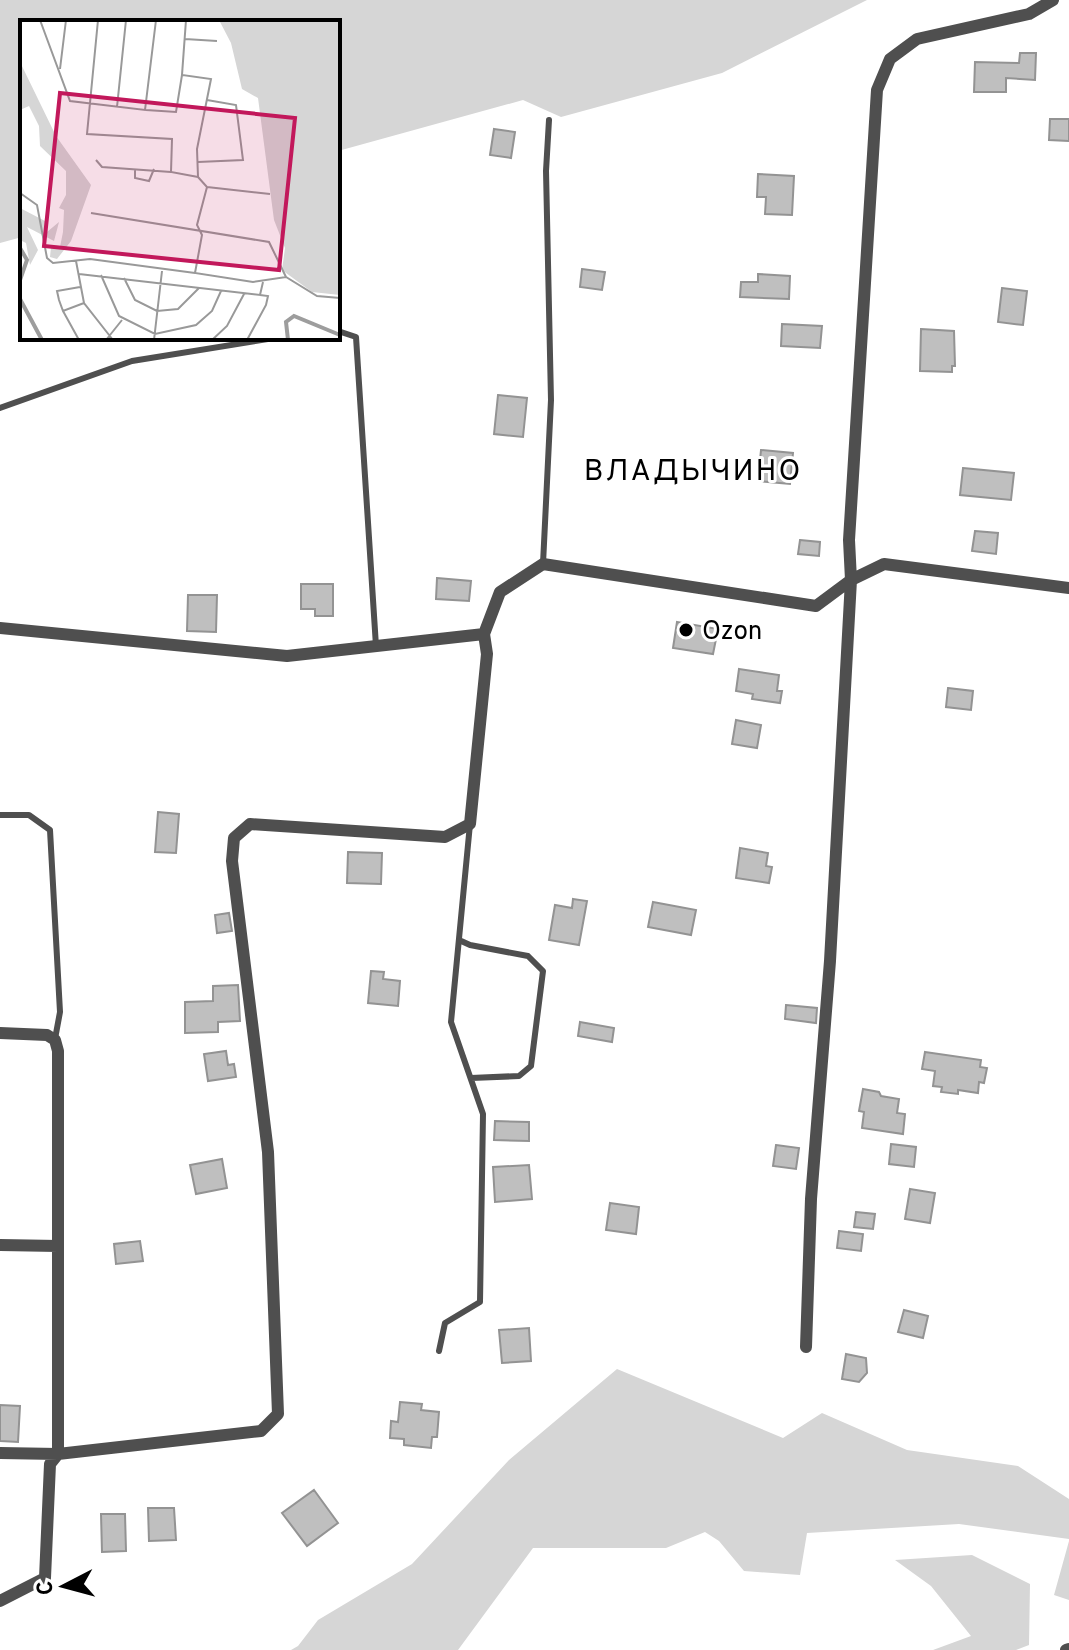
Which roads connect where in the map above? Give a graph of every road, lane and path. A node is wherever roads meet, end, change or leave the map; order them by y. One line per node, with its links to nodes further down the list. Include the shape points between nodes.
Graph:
1 (1053, 0): 7 (street, via 1029,14 917,39 890,59 877,90 849,540)
2 (549, 120): 6 (lane, via 551,400)
3 (340, 332): 11 (lane, via 356,337)
4 (262, 340): 5 (lane, via 132,361)
5 (0, 408)
6 (543, 564): 7 (street, via 816,606); 10 (street, via 500,592)
7 (851, 580): 8 (street, via 884,564); 20 (street)
8 (1069, 588)
9 (0, 628): 11 (street, via 287,656)
10 (484, 634): 11 (street); 13 (street, via 487,654)
11 (376, 646)
12 (0, 815): 16 (lane, via 29,815 50,830 60,1012)
13 (470, 824): 14 (lane); 23 (street, via 445,837 250,824 234,838 232,861 268,1152 278,1414 261,1431)
14 (459, 940): 17 (lane, via 451,1022); 17 (lane, via 528,956 543,971 531,1066 519,1076)
15 (0, 1033): 16 (street)
16 (55, 1040): 19 (street)
17 (471, 1078): 21 (lane, via 483,1114 480,1302 445,1323)
18 (0, 1245): 19 (street)
19 (58, 1246): 23 (street)
20 (806, 1347)
21 (439, 1351)
22 (0, 1453): 23 (street)
23 (58, 1454): 24 (street, via 50,1464 45,1578)
24 (0, 1601)

